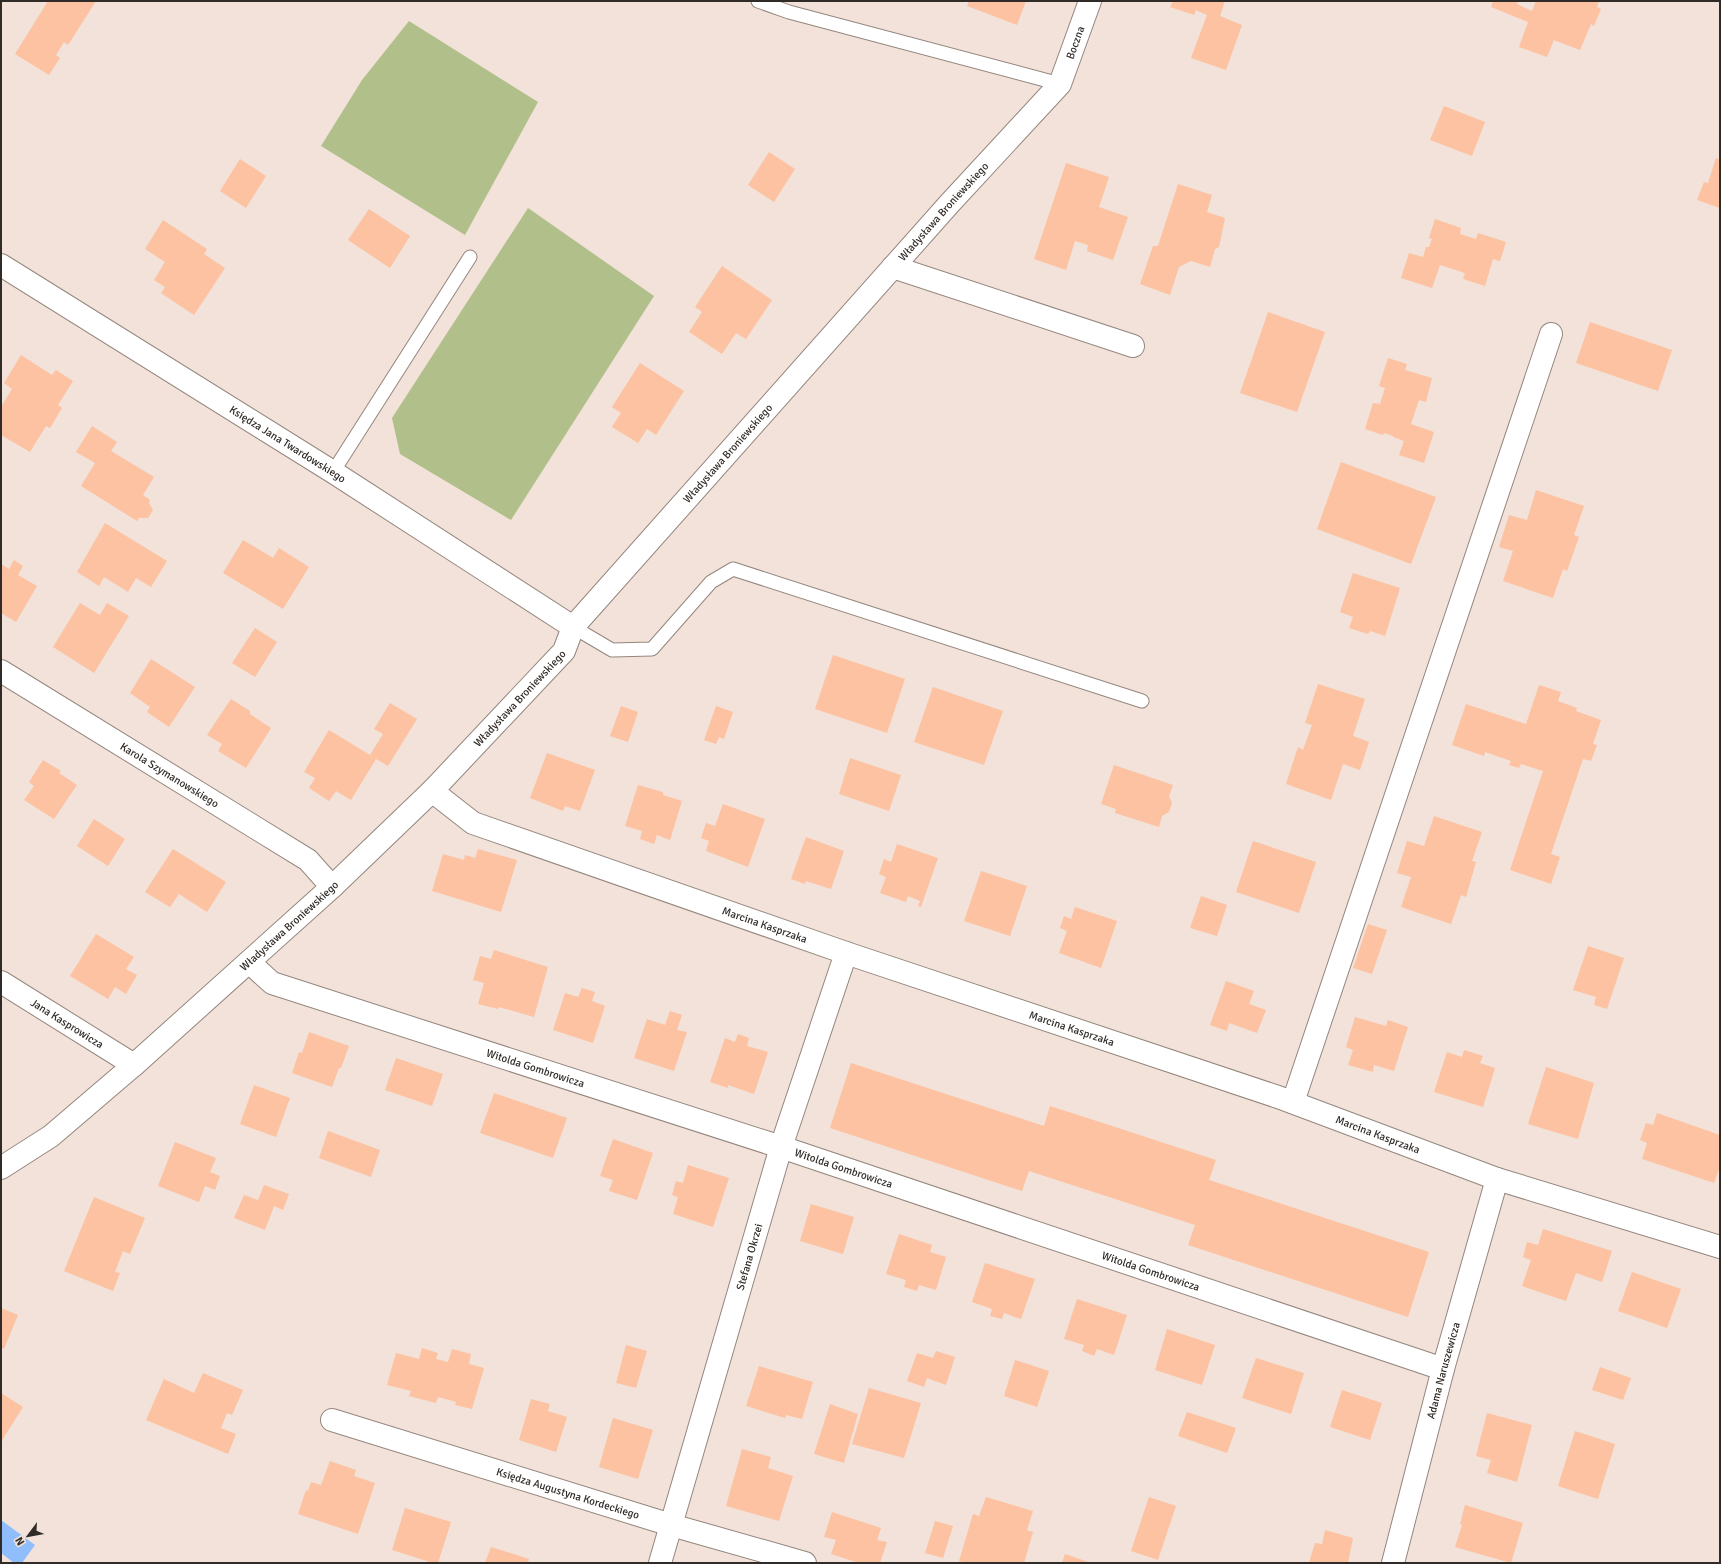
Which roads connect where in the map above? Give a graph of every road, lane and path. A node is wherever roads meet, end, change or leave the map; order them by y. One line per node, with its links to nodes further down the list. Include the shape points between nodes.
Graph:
1 (758, 1): 3 (lane, via 789,12)
2 (1090, 1): 3 (street, Boczna)
3 (1060, 84): 6 (street, Władysława Broniewskiego)
4 (470, 257): 9 (lane)
5 (1, 265): 9 (street, Księdza Jana Twardowskiego)
6 (893, 267): 8 (street); 10 (street, Władysława Broniewskiego)
7 (1551, 334): 19 (street)
8 (1132, 346)
9 (333, 472): 10 (street, Księdza Jana Twardowskiego)
10 (572, 627): 12 (lane, via 612,650 652,650 711,582 733,569); 13 (street, Władysława Broniewskiego, via 564,651)
11 (1, 670): 14 (street, Karola Szymanowskiego, via 308,860)
12 (1142, 701)
13 (432, 791): 14 (street, Władysława Broniewskiego); 15 (street, Marcina Kasprzaka, via 473,823)
14 (332, 886): 16 (street, Władysława Broniewskiego)
15 (846, 953): 19 (street, Marcina Kasprzaka); 20 (street, Stefana Okrzei)
16 (249, 962): 18 (street, Władysława Broniewskiego); 20 (street, Witolda Gombrowicza, via 272,983)
17 (1, 982): 18 (street, Jana Kasprowicza)
18 (134, 1065): 21 (street, Władysława Broniewskiego, via 51,1136)
19 (1293, 1102): 22 (street, Marcina Kasprzaka)
20 (781, 1147): 24 (street, Witolda Gombrowicza); 26 (street, Stefana Okrzei)
21 (1, 1168)
22 (1497, 1178): 23 (street, Marcina Kasprzaka); 24 (street, Adama Naruszewicza)
23 (1720, 1247)
24 (1443, 1369): 29 (street, Adama Naruszewicza)
25 (332, 1420): 26 (street, Księdza Augustyna Kordeckiego)
26 (671, 1525): 27 (street, Stefana Okrzei); 28 (street, Księdza Augustyna Kordeckiego)
27 (660, 1563)
28 (805, 1563)
29 (1393, 1563)

